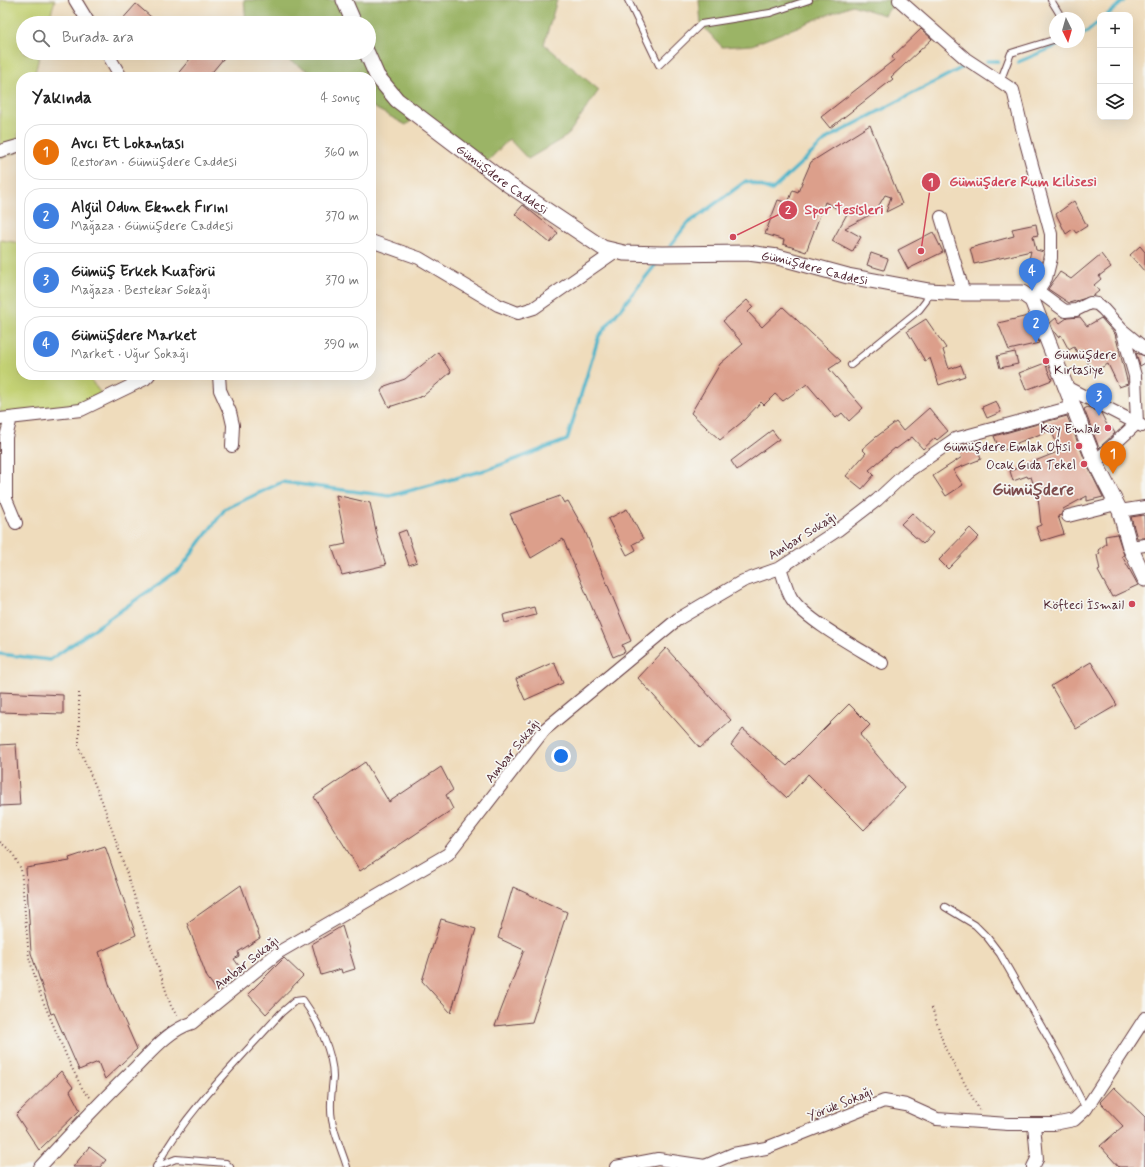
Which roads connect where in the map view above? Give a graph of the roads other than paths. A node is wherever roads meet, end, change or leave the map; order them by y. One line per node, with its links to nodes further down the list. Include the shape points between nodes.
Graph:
1 (75, 0): 8 (street)
2 (344, 0): 9 (street)
3 (628, 0): 4 (lane, via 659,65 701,24 770,13)
4 (809, 0)
5 (899, 0): 16 (street, via 966,59)
6 (1051, 0): 7 (lane)
7 (1058, 12)
8 (85, 16)
9 (351, 16)
10 (1049, 41): 16 (lane, via 1012,53)
11 (111, 60): 13 (street)
12 (370, 60): 14 (street, Gümüşdere Caddesi)
13 (118, 72)
14 (374, 72)
15 (376, 76): 21 (street, Gümüşdere Caddesi, via 397,100 508,185 603,248)
16 (1000, 82): 24 (street, via 1014,90 1051,234 1051,258 1046,278)
17 (16, 147): 18 (street)
18 (0, 152)
19 (941, 217): 23 (street)
20 (376, 243): 21 (street, via 419,258 498,305 518,313 534,308)
21 (616, 251): 22 (street, Gümüşdere Caddesi, via 662,254 748,253 778,257 848,276)
22 (929, 291): 23 (street, Gümüşdere Caddesi); 27 (lane, via 919,310)
23 (964, 293): 24 (street, Gümüşdere Caddesi)
24 (1035, 295): 25 (street, via 1065,311 1076,310 1090,303 1097,304); 30 (street)
25 (1122, 330): 26 (street); 33 (street, via 1134,376)
26 (1145, 349)
27 (851, 365)
28 (137, 380): 32 (street, via 81,410)
29 (219, 380): 34 (street, via 220,390 233,426)
30 (1064, 386): 31 (street); 33 (street)
31 (1072, 407): 35 (street); 42 (street, Ambar Sokağı, via 955,439 907,472 877,500 838,530)
32 (5, 418): 39 (street, via 6,500)
33 (1141, 425): 35 (street)
34 (232, 446)
35 (1094, 462): 37 (street)
36 (1145, 507): 37 (street)
37 (1118, 508): 38 (street); 41 (street)
38 (1068, 516)
39 (16, 523)
40 (1145, 546): 41 (street)
41 (1130, 547): 43 (street)
42 (780, 568): 44 (street, via 792,598 799,607 830,631); 49 (street, Ambar Sokağı, via 743,581 678,619 544,730 448,854 279,952 192,1023 183,1026 164,1040 98,1104)
43 (1145, 579)
44 (882, 663)
45 (945, 907): 47 (lane, via 975,925 1000,954)
46 (1145, 1018): 47 (street, Yörük Sokağı)
47 (1086, 1109): 48 (street, Yörük Sokağı, via 1074,1120)
48 (1034, 1124): 52 (street, Yörük Sokağı, via 937,1119 906,1105 884,1100 766,1148 733,1154 705,1166 658,1159); 53 (street, via 1036,1159)
49 (40, 1167)
50 (230, 1167): 51 (lane, via 226,1163 176,1159 156,1167 206,1097 281,1013 294,1001 303,1000 314,1015 330,1057 333,1076 329,1101 332,1121)
51 (347, 1167)
52 (616, 1167)
53 (1032, 1167)

